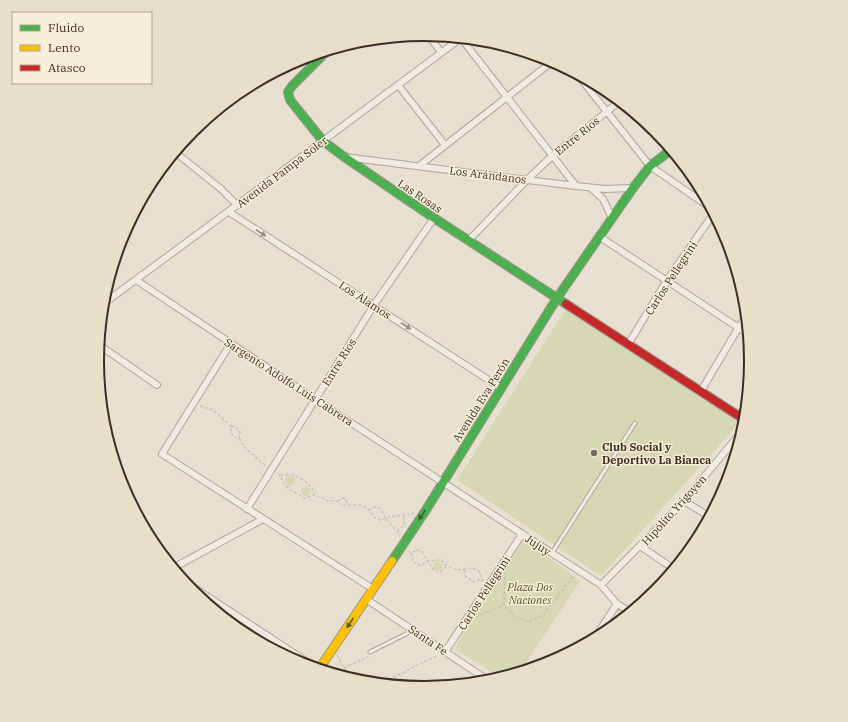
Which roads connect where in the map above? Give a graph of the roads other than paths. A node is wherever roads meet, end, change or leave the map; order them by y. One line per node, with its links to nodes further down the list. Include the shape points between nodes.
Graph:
1 (433, 41): 4 (street)
2 (454, 43): 4 (street, Avenida Pampa Soler)
3 (466, 44): 9 (street)
4 (441, 52): 7 (street, Avenida Pampa Soler)
5 (319, 59): 12 (street, Las Rosas, via 288,92 290,100)
6 (547, 66): 9 (street)
7 (398, 85): 12 (street, Avenida Pampa Soler); 13 (street)
8 (585, 85): 11 (street)
9 (507, 97): 13 (street); 17 (street)
10 (616, 105): 11 (street, Entre Ríos)
11 (606, 112): 17 (street, Entre Ríos); 19 (street)
12 (323, 141): 16 (street, Las Rosas); 25 (street, Avenida Pampa Soler)
13 (445, 145): 18 (street)
14 (667, 153): 19 (street, Avenida Eva Perón)
15 (179, 155): 25 (street, via 222,189)
16 (343, 156): 18 (street, Los Arándanos); 27 (street, Las Rosas)
17 (552, 156): 20 (street, Entre Ríos); 21 (street)
18 (419, 166): 20 (street, Los Arándanos)
19 (650, 166): 23 (street, Avenida Eva Perón); 24 (street)
20 (526, 180): 21 (street, Los Arándanos); 31 (street, Entre Ríos)
21 (576, 186): 22 (street, Los Arándanos)
22 (591, 188): 23 (street, Los Arándanos); 28 (street, via 603,199)
23 (633, 188): 28 (street, Avenida Eva Perón)
24 (701, 201)
25 (238, 206): 26 (street, Avenida Pampa Soler)
26 (228, 212): 32 (street, Avenida Pampa Soler); 36 (street, Los Álamos, one-way to 36)
27 (434, 218): 31 (street, Las Rosas); 36 (street, Entre Ríos)
28 (612, 218): 30 (street, Avenida Eva Perón)
29 (710, 218): 33 (street, Carlos Pellegrini)
30 (600, 237): 33 (street); 34 (street, Avenida Eva Perón)
31 (468, 241): 34 (street, Las Rosas)
32 (136, 280): 35 (street, Avenida Pampa Soler); 40 (street, Sargento Adolfo Luis Cabrera)
33 (667, 280): 38 (street); 41 (street, Carlos Pellegrini)
34 (558, 298): 41 (street, Las Rosas); 44 (street, Avenida Eva Perón)
35 (110, 299)
36 (374, 306): 44 (street, Los Álamos, one-way to 44); 46 (street, Entre Ríos)
37 (741, 323): 38 (street)
38 (739, 328): 39 (street); 45 (street)
39 (742, 330)
40 (231, 343): 46 (street, Sargento Adolfo Luis Cabrera); 52 (street, via 162,454)
41 (629, 343): 45 (street, Las Rosas)
42 (105, 349): 43 (street)
43 (157, 385)
44 (501, 388): 50 (street, Avenida Eva Perón)
45 (701, 390): 47 (street, Las Rosas)
46 (316, 400): 50 (street, Sargento Adolfo Luis Cabrera); 52 (street, Entre Ríos)
47 (739, 416)
48 (635, 423): 57 (lane)
49 (734, 441): 51 (street, Hipólito Yrigoyen)
50 (442, 482): 55 (street, Jujuy); 61 (street, Avenida Eva Perón, one-way to 61)
51 (684, 501): 53 (street); 56 (street, Hipólito Yrigoyen)
52 (247, 509): 54 (street)
53 (705, 514)
54 (263, 519): 58 (street); 61 (street)
55 (522, 534): 57 (street, Jujuy); 72 (street, Carlos Pellegrini)
56 (640, 546): 59 (street); 60 (street, Hipólito Yrigoyen)
57 (552, 554): 60 (street, Jujuy)
58 (178, 565)
59 (670, 566)
60 (601, 585): 65 (street, Jujuy)
61 (373, 589): 63 (street, Avenida Eva Perón)
62 (206, 595): 64 (street)
63 (366, 599): 68 (street, Santa Fe); 74 (street, Avenida Eva Perón, one-way to 74)
64 (220, 604): 69 (street)
65 (617, 604): 66 (street, Jujuy); 67 (street)
66 (626, 609)
67 (602, 627)
68 (414, 630): 71 (lane); 72 (street, Santa Fe)
69 (270, 637): 70 (street); 73 (street)
70 (268, 640)
71 (370, 652)
72 (445, 652): 75 (street, Santa Fe)
73 (296, 654)
74 (321, 664)
75 (482, 676)

